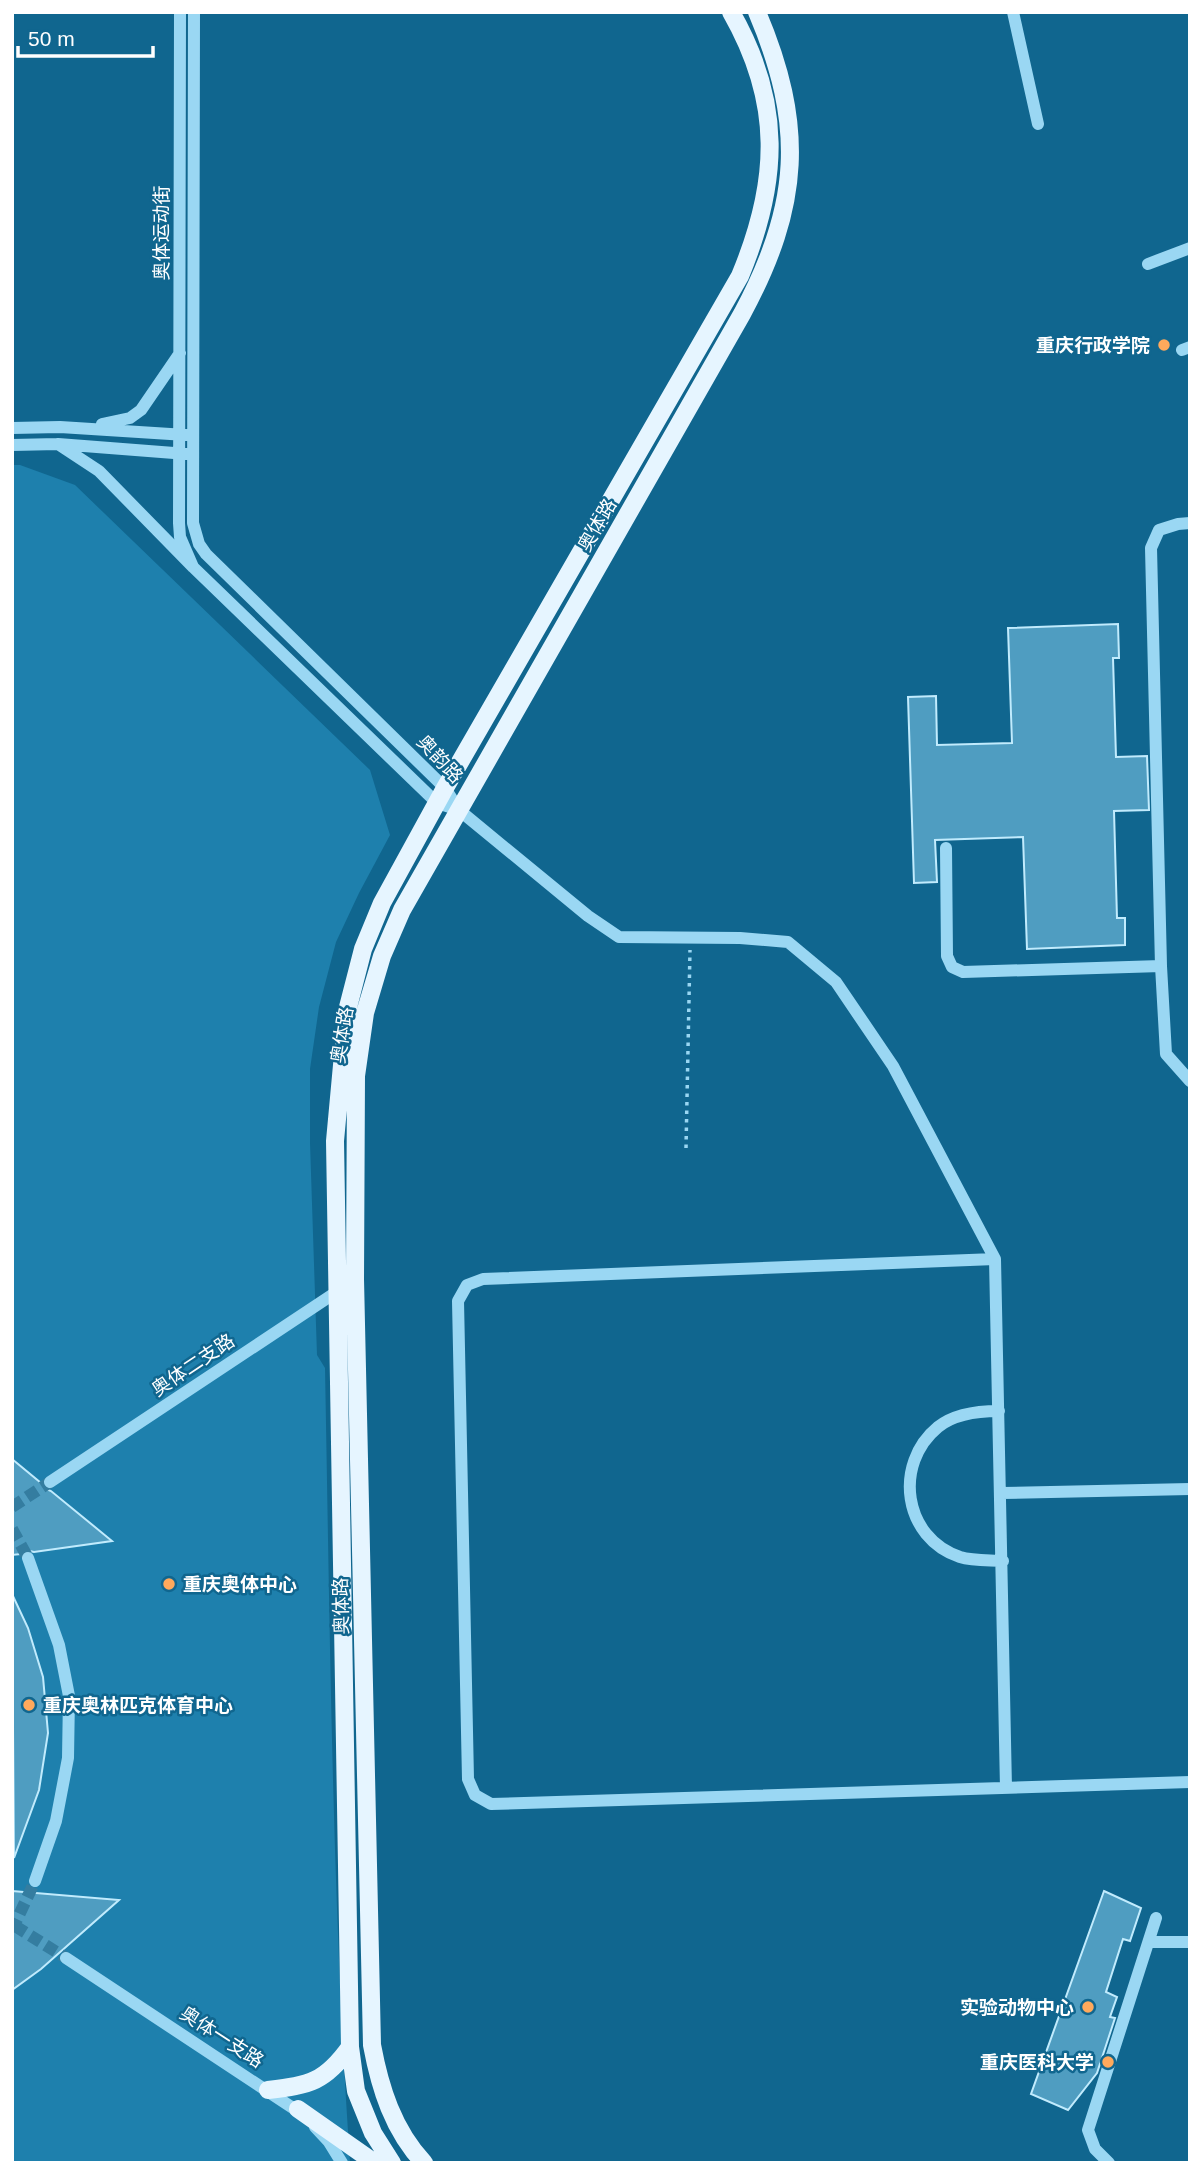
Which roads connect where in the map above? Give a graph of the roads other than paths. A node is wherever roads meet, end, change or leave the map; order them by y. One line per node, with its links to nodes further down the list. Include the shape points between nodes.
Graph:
1 (180, 12): 9 (street, 奥体运动街)
2 (194, 12): 13 (street, 奥体运动街)
3 (1013, 12): 6 (street)
4 (757, 13): 21 (main road, 奥体路, via 774,52 790,129 790,170 774,245 742,314)
5 (733, 17): 20 (main road, 奥体路, via 754,58 770,132 770,170 754,243 734,286)
6 (1038, 124)
7 (1190, 248): 8 (street)
8 (1148, 264)
9 (180, 353): 10 (street, via 141,410 130,418); 12 (street, 奥体运动街)
10 (60, 427): 11 (street); 12 (street)
11 (12, 428)
12 (179, 434): 13 (street); 16 (street, 奥体运动街)
13 (193, 435): 17 (street, 奥韵路)
14 (58, 444): 15 (street); 16 (street); 19 (street, 奥韵路, via 99,471)
15 (12, 445)
16 (179, 453): 17 (street); 19 (street, 奥韵路, via 180,537)
17 (193, 454): 20 (street, 奥韵路, via 193,523 206,554)
18 (1190, 523): 23 (street, via 1158,530 1151,548)
19 (193, 567): 20 (street, 奥韵路)
20 (441, 795): 21 (street, 奥韵路); 27 (main road, 奥体路, via 382,903 346,1011 335,1142)
21 (459, 810): 25 (street, 奥韵路, via 620,937 788,942 836,982 893,1066); 26 (main road, 奥体路, via 402,910 365,1013 356,1076)
22 (946, 848): 23 (street, via 947,956 952,967 963,972)
23 (1161, 966): 24 (street, via 1167,1054)
24 (1190, 1081)
25 (995, 1258): 28 (street); 35 (street, via 483,1279 467,1285 458,1301 468,1779 475,1795 491,1804)
26 (355, 1279): 27 (street, 奥体二支路); 47 (main road, 奥体路, via 372,2045 379,2082 394,2120)
27 (337, 1292): 29 (street, 奥体二支路); 41 (main road, 奥体路)
28 (999, 1411): 31 (street); 33 (street, via 961,1415 939,1426 912,1463 908,1486 922,1531 939,1547 961,1557)
29 (50, 1482)
30 (1190, 1489): 31 (street)
31 (1002, 1493): 33 (street)
32 (28, 1558): 36 (street, via 59,1645 69,1696 68,1758 57,1821)
33 (1003, 1560): 35 (street)
34 (1190, 1782): 35 (street)
35 (1006, 1788)
36 (35, 1881)
37 (1156, 1918): 38 (street)
38 (1149, 1942): 39 (street); 48 (street, via 1088,2130 1095,2149)
39 (1190, 1942)
40 (66, 1958): 42 (street, 奥体一支路)
41 (350, 2047): 42 (main road, via 336,2067 318,2080); 46 (main road, 奥体路, via 356,2091 373,2133)
42 (268, 2090): 43 (street, 奥体一支路)
43 (298, 2109): 44 (street, 奥体一支路); 45 (main road)
44 (342, 2163)
45 (375, 2163)
46 (392, 2163)
47 (424, 2163)
48 (1109, 2163)

